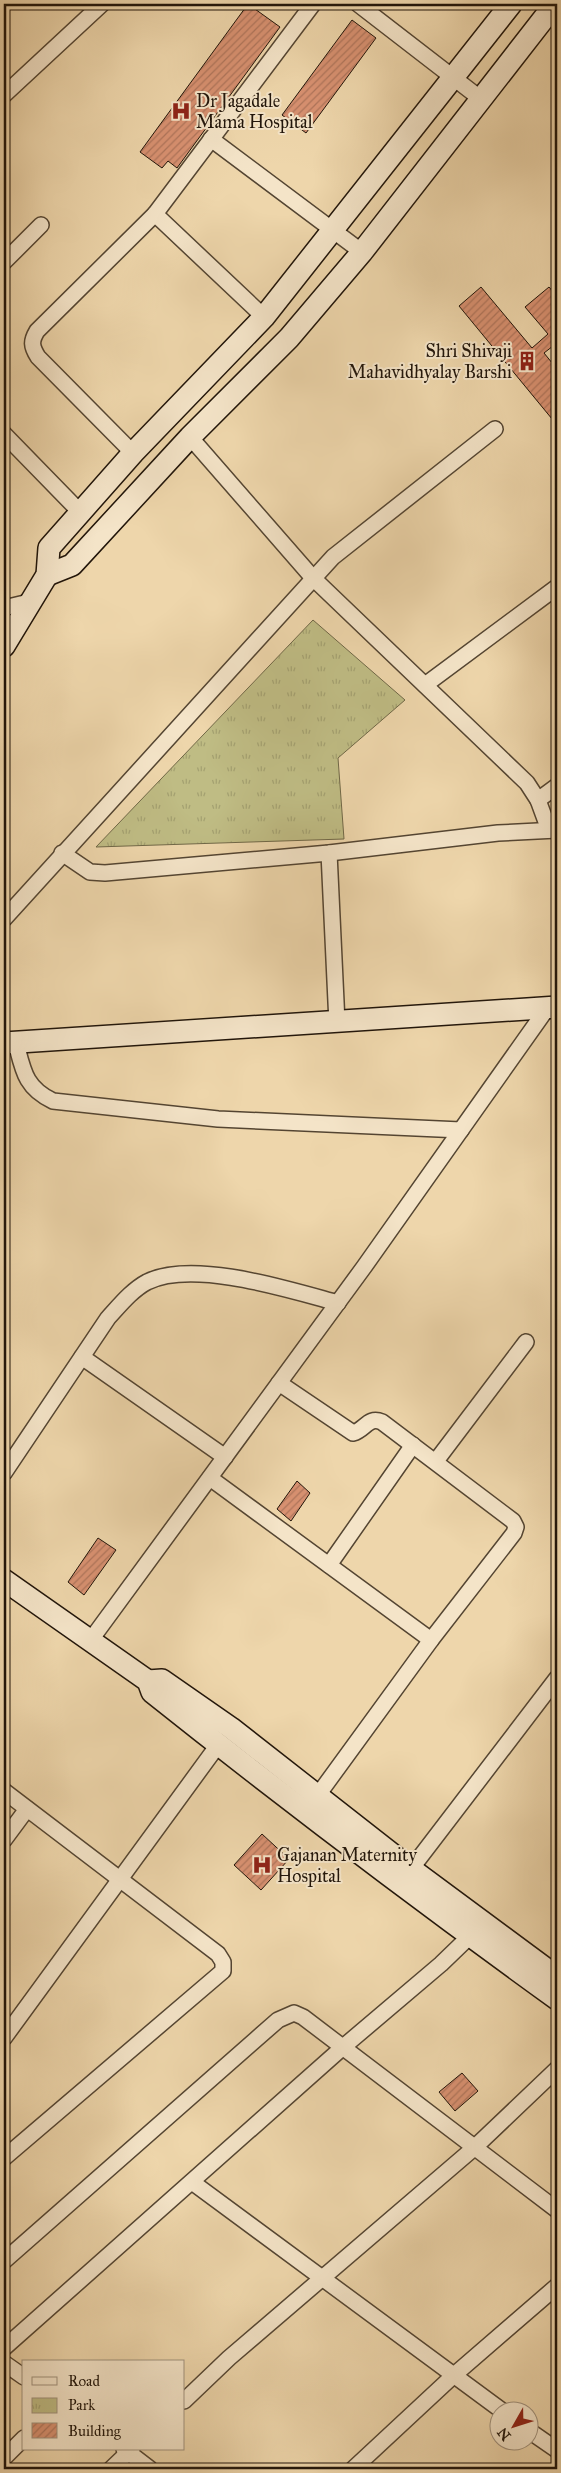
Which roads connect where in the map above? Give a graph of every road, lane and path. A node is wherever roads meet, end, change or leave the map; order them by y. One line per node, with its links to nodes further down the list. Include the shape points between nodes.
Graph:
1 (102, 4): 7 (street)
2 (313, 4): 9 (street)
3 (358, 4): 6 (street)
4 (511, 4): 6 (street)
5 (555, 4): 8 (street)
6 (452, 76): 8 (street); 12 (street)
7 (4, 95)
8 (481, 99): 13 (street)
9 (211, 139): 10 (street); 12 (street)
10 (155, 214): 15 (street); 19 (street, via 37,331 32,341 32,349 38,357)
11 (41, 225): 14 (street)
12 (333, 229): 13 (street); 15 (street)
13 (362, 252): 18 (street, via 289,338)
14 (4, 262)
15 (264, 317): 19 (street)
16 (495, 429): 22 (street, via 339,552)
17 (4, 434): 20 (street)
18 (190, 437): 21 (street, via 72,565); 22 (street)
19 (133, 454): 20 (street)
20 (81, 513): 21 (street, via 49,548)
21 (47, 575): 24 (street)
22 (313, 578): 27 (street); 31 (street)
23 (557, 587): 27 (street)
24 (29, 602): 25 (street); 26 (street)
25 (4, 608)
26 (4, 646)
27 (425, 685): 29 (street, via 527,783)
28 (557, 786): 29 (street)
29 (538, 800): 30 (street)
30 (553, 830): 32 (street, via 498,833)
31 (62, 853): 32 (street, via 90,872 105,873); 33 (street)
32 (329, 853): 35 (street)
33 (4, 919)
34 (553, 1007): 35 (street); 37 (street)
35 (337, 1023): 36 (street)
36 (10, 1043): 37 (street, via 30,1084 40,1095 53,1101 218,1119)
37 (461, 1130): 38 (street)
38 (338, 1303): 40 (street, via 266,1283 207,1275 170,1275 147,1282 126,1298); 41 (street)
39 (526, 1342): 44 (street)
40 (82, 1357): 43 (street); 45 (street)
41 (279, 1383): 42 (street, via 353,1433 376,1419); 43 (street)
42 (413, 1445): 44 (street); 47 (street)
43 (225, 1457): 46 (street)
44 (436, 1461): 49 (street, via 516,1526 514,1533)
45 (4, 1473)
46 (210, 1478): 47 (street); 50 (street)
47 (329, 1565): 49 (street)
48 (4, 1580): 50 (street)
49 (432, 1640): 55 (street)
50 (90, 1641): 52 (street)
51 (557, 1678): 58 (street)
52 (148, 1681): 53 (street, via 152,1692); 55 (street, via 162,1680)
53 (218, 1745): 59 (street); 60 (street)
54 (4, 1791): 56 (street)
55 (318, 1795): 58 (street)
56 (27, 1809): 57 (street); 59 (street)
57 (4, 1840)
58 (410, 1870): 61 (street)
59 (120, 1880): 63 (street); 67 (street, via 218,1954 223,1962 223,1971)
60 (470, 1936): 62 (street); 64 (street)
61 (557, 1977)
62 (557, 1998)
63 (4, 2038)
64 (342, 2048): 66 (street); 68 (street); 70 (street, via 303,2017 294,2013 286,2015)
65 (557, 2069): 66 (street)
66 (474, 2148): 69 (street); 71 (street)
67 (4, 2158)
68 (192, 2182): 71 (street); 73 (street)
69 (557, 2210)
70 (4, 2261)
71 (323, 2279): 76 (street); 77 (street, via 229,2358)
72 (557, 2286): 76 (street)
73 (4, 2348)
74 (4, 2362): 75 (street)
75 (22, 2376)
76 (453, 2376): 78 (street); 86 (street)
77 (185, 2400)
78 (488, 2401)
79 (538, 2437): 82 (street)
80 (22, 2440): 83 (street)
81 (128, 2450): 84 (street); 85 (street)
82 (557, 2450)
83 (4, 2458)
84 (111, 2469)
85 (150, 2469)
86 (353, 2469)

